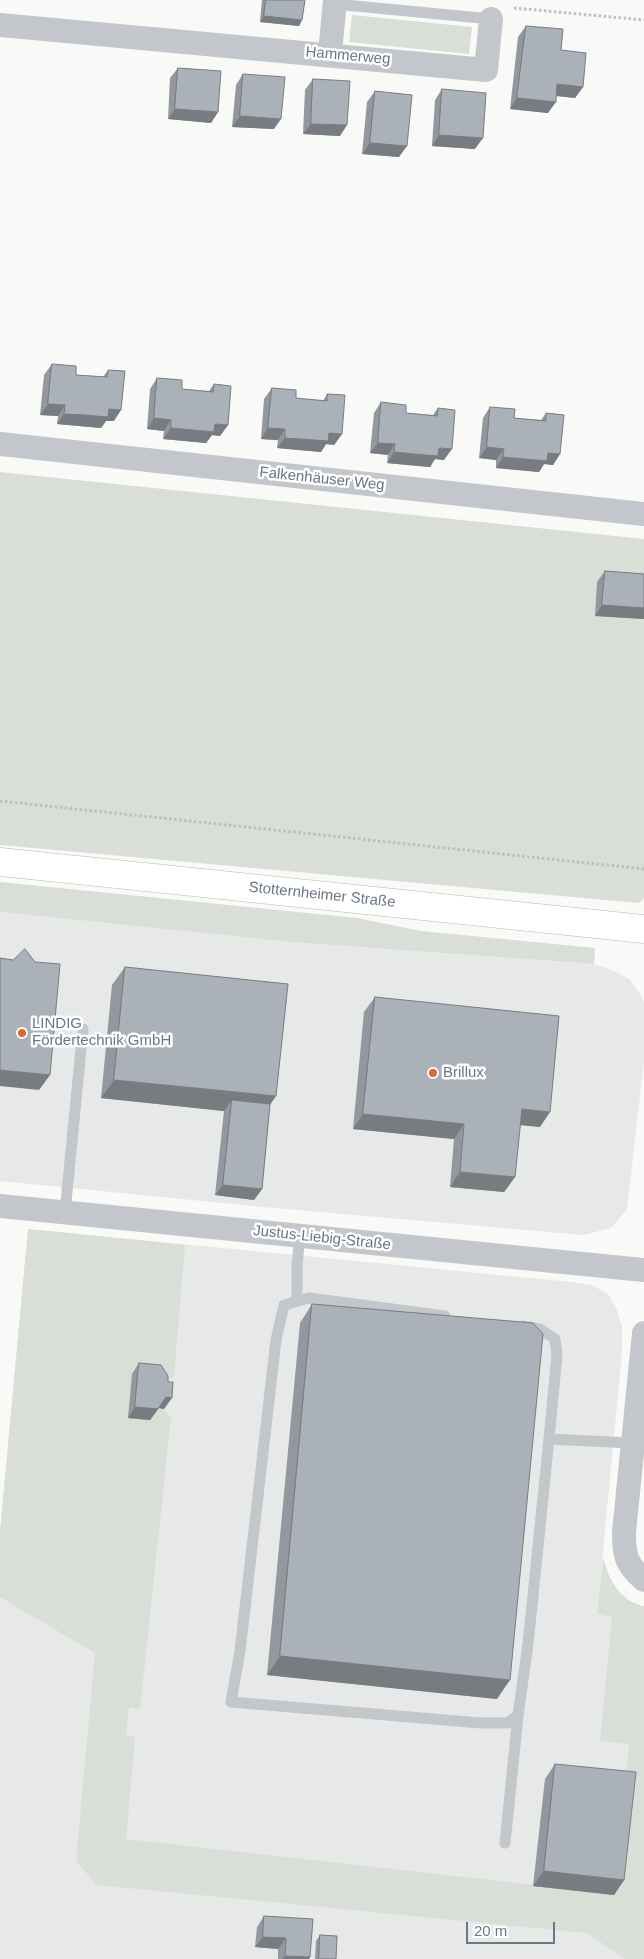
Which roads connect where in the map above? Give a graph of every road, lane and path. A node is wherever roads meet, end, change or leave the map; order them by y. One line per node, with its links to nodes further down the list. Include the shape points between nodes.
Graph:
1 (335, 2): 2 (lane); 5 (street)
2 (491, 19): 3 (path, via 502,7); 5 (street, Hammerweg, via 486,70)
3 (644, 20)
4 (0, 25): 5 (street, Hammerweg)
5 (330, 54)
6 (0, 444): 7 (street, Falkenhäuser Weg)
7 (644, 514)
8 (0, 801): 10 (path)
9 (0, 862): 11 (main road, Stotternheimer Straße)
10 (644, 869)
11 (644, 929)
12 (83, 1028): 14 (lane)
13 (0, 1206): 14 (street, Justus-Liebig-Straße)
14 (65, 1212): 15 (street, Justus-Liebig-Straße)
15 (300, 1236): 16 (street, Justus-Liebig-Straße); 17 (lane)
16 (644, 1270)
17 (297, 1301): 18 (lane, via 309,1298); 24 (lane, via 284,1305 276,1340 240,1651 231,1702 481,1723 507,1724)
18 (453, 1317)
19 (511, 1325): 21 (lane, via 540,1329 555,1339 557,1355)
20 (644, 1333): 22 (street)
21 (549, 1439): 22 (lane); 24 (lane)
22 (636, 1453): 23 (street, via 624,1551 631,1569)
23 (644, 1580)
24 (518, 1716): 25 (lane)
25 (505, 1843)

